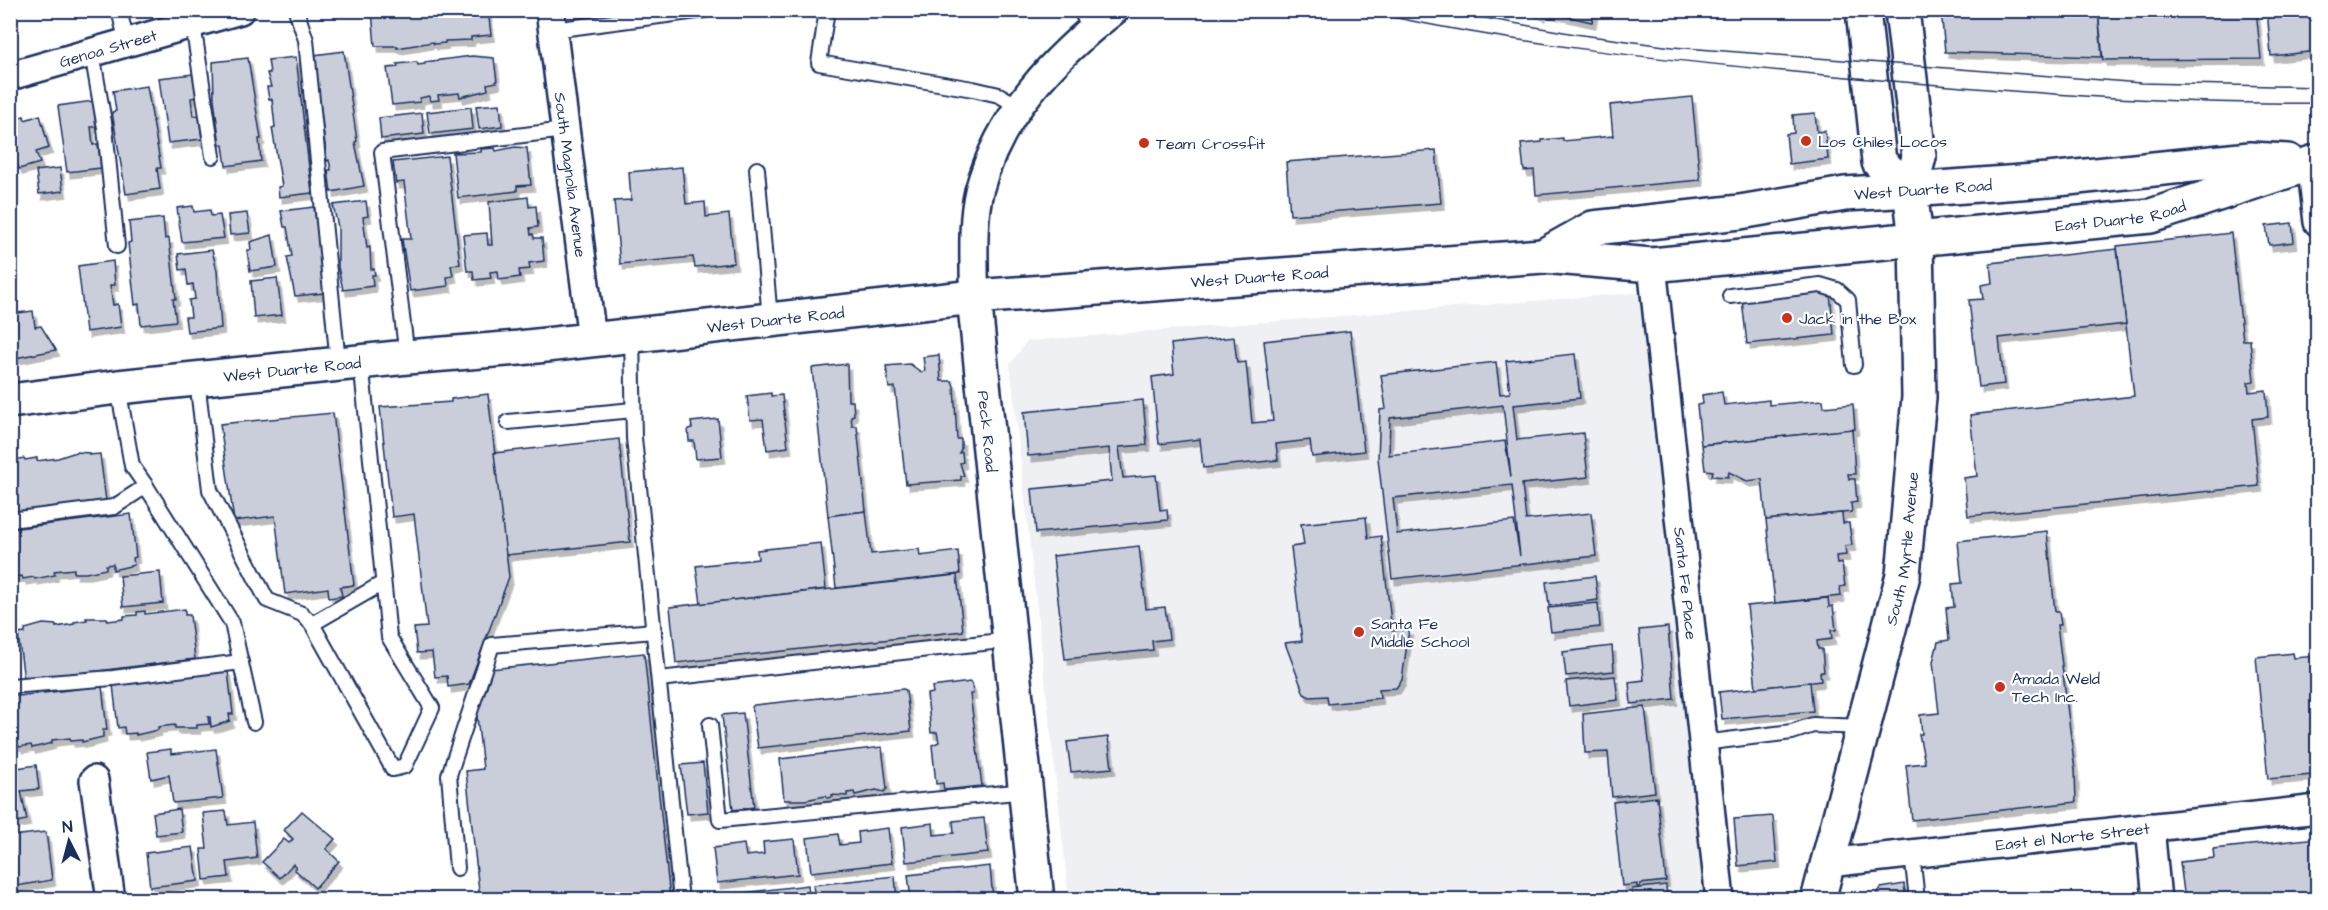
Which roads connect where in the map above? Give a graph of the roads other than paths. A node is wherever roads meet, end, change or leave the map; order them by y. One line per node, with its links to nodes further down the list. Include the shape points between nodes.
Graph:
1 (119, 10): 12 (lane)
2 (240, 10): 11 (street, Genoa Street)
3 (296, 10): 32 (lane, via 306,40)
4 (705, 10): 10 (lane)
5 (826, 10): 15 (lane, via 819,63 973,89 999,95)
6 (1115, 10): 9 (street, Peck Road)
7 (1863, 10): 20 (main road, via 1879,162)
8 (1902, 10): 20 (main road, South Myrtle Avenue, via 1919,157)
9 (1086, 19): 15 (street, Peck Road)
10 (552, 20): 16 (street, South Magnolia Avenue)
11 (193, 24): 12 (street, Genoa Street); 17 (lane)
12 (127, 43): 13 (street, Genoa Street)
13 (92, 53): 14 (street, Genoa Street); 23 (lane, via 105,128)
14 (10, 76)
15 (1018, 106): 27 (street, Peck Road, via 979,192)
16 (566, 130): 30 (street, South Magnolia Avenue); 31 (lane, via 382,152)
17 (213, 156)
18 (2314, 161): 20 (main road, West Duarte Road, via 2250,159); 21 (street); 22 (main road, East Duarte Road, via 2151,216)
19 (757, 169): 28 (lane)
20 (1910, 190): 22 (main road, South Myrtle Avenue); 24 (main road, West Duarte Road, via 1845,194 1740,212 1593,228)
21 (2318, 222)
22 (1916, 239): 25 (main road, West Duarte Road); 50 (main road, South Myrtle Avenue, via 1919,397 1903,575)
23 (117, 246)
24 (1543, 256): 25 (main road, West Duarte Road); 27 (main road, West Duarte Road)
25 (1653, 265): 51 (street, Santa Fe Place)
26 (1730, 296): 33 (lane, via 1820,285 1837,290 1848,300)
27 (974, 297): 28 (main road, West Duarte Road); 44 (main road, Peck Road)
28 (770, 319): 29 (main road, West Duarte Road)
29 (632, 335): 30 (main road, West Duarte Road); 37 (lane)
30 (592, 339): 31 (main road, West Duarte Road)
31 (406, 357): 32 (main road, West Duarte Road)
32 (349, 362): 34 (main road, West Duarte Road); 41 (lane)
33 (1854, 365)
34 (197, 380): 35 (main road, West Duarte Road); 42 (lane, via 210,490 267,600 302,615)
35 (118, 387): 36 (main road, West Duarte Road); 39 (lane, via 132,466)
36 (10, 401)
37 (633, 410): 38 (lane); 43 (lane)
38 (508, 422)
39 (146, 486): 40 (lane, via 114,507); 45 (lane, via 232,623)
40 (10, 520)
41 (383, 583): 42 (lane); 42 (lane, via 389,637 432,708 405,766 393,769)
42 (312, 624)
43 (654, 631): 46 (lane); 58 (lane, via 492,645 449,775)
44 (1010, 640): 46 (lane); 53 (main road, Peck Road)
45 (241, 662): 47 (lane); 48 (lane)
46 (658, 679): 60 (lane)
47 (10, 686)
48 (254, 722)
49 (710, 725): 53 (lane, via 720,820)
50 (1863, 728): 51 (lane, via 1813,726); 57 (main road, South Myrtle Avenue)
51 (1703, 743): 62 (street, Santa Fe Place)
52 (94, 780): 59 (street)
53 (1026, 790): 61 (main road, Peck Road)
54 (2318, 809): 55 (street, East el Norte Street)
55 (2150, 827): 56 (street, East el Norte Street); 65 (street)
56 (1912, 854): 57 (street, East el Norte Street); 64 (lane)
57 (1828, 863): 63 (main road, South Myrtle Avenue)
58 (457, 868)
59 (111, 900)
60 (681, 900)
61 (1037, 900)
62 (1720, 900)
63 (1818, 900)
64 (1917, 900)
65 (2157, 900)

